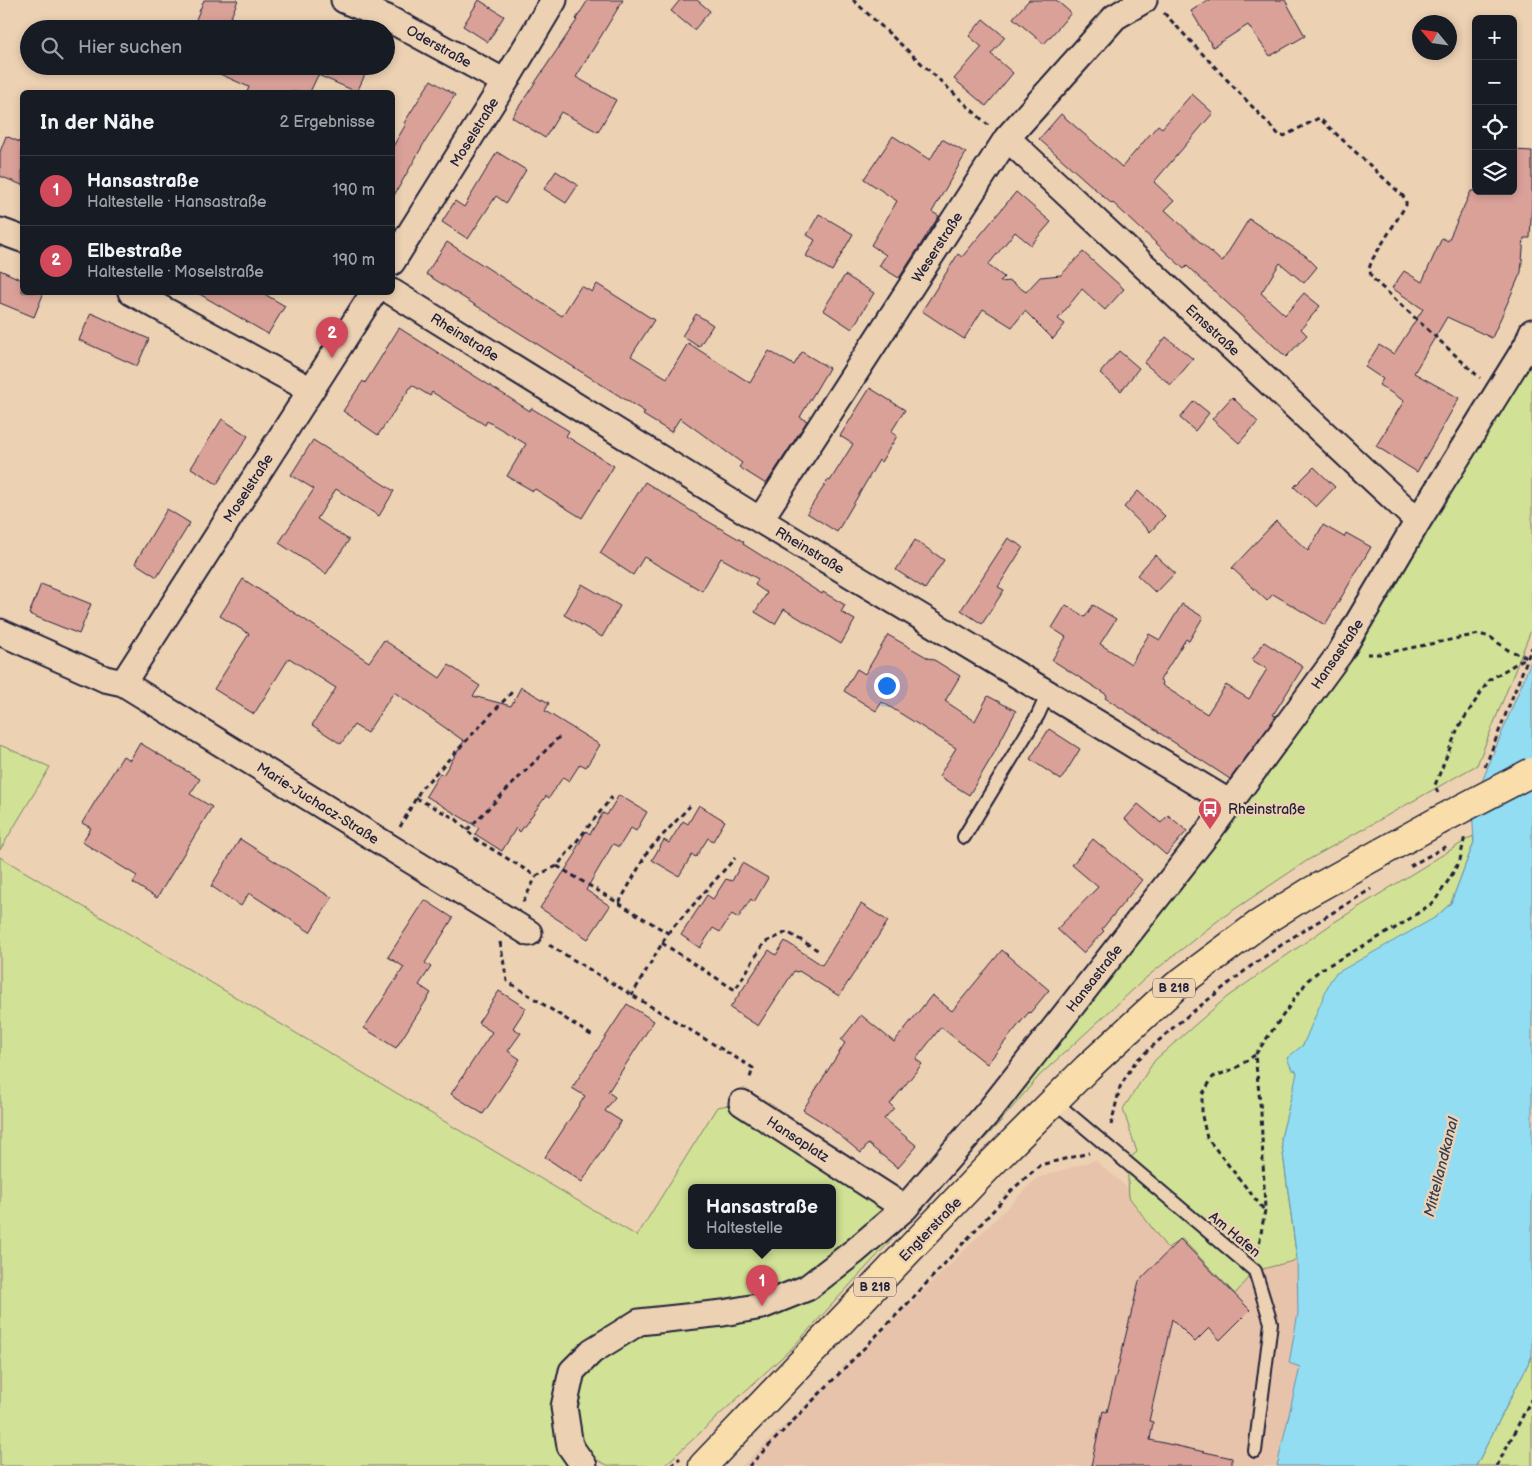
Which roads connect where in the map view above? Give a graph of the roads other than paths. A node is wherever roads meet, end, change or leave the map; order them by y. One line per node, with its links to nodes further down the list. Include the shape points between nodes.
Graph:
1 (344, 0): 5 (street, Oderstraße)
2 (554, 0): 7 (street, Moselstraße)
3 (1151, 3): 4 (street, Weserstraße)
4 (1108, 8): 8 (street, Weserstraße)
5 (391, 20)
6 (395, 22): 7 (street, Oderstraße)
7 (505, 82): 11 (street, Moselstraße)
8 (1007, 138): 17 (street, Weserstraße); 18 (street, Emsstraße)
9 (0, 232): 10 (street)
10 (20, 238)
11 (395, 257)
12 (395, 294): 17 (street, Rheinstraße)
13 (137, 295): 16 (street)
14 (372, 295): 16 (street, Moselstraße)
15 (1532, 332): 18 (street, Hansastraße)
16 (311, 390): 20 (street, Moselstraße)
17 (760, 520): 21 (street, Rheinstraße)
18 (1418, 522): 23 (street, Hansastraße, via 1340,654)
19 (0, 632): 20 (street, Marie-Juchacz-Straße)
20 (114, 681): 25 (street, Marie-Juchacz-Straße)
21 (1048, 694): 23 (street, Rheinstraße); 24 (lane)
22 (1532, 772): 26 (main road, B 218, bridge, via 1434,823 1259,924 1176,986)
23 (1230, 803): 28 (street, Hansastraße, via 990,1110)
24 (964, 837)
25 (529, 933)
26 (1055, 1102): 29 (lane, Am Hafen, via 1255,1271 1271,1324); 31 (main road, Engterstraße / B 218, via 990,1165)
27 (742, 1103): 28 (street, Hansaplatz)
28 (905, 1208): 30 (street, Hansastraße, via 807,1288 762,1306 639,1322 592,1351 572,1371 564,1407 570,1446)
29 (1255, 1451)
30 (584, 1466)
31 (702, 1466)

